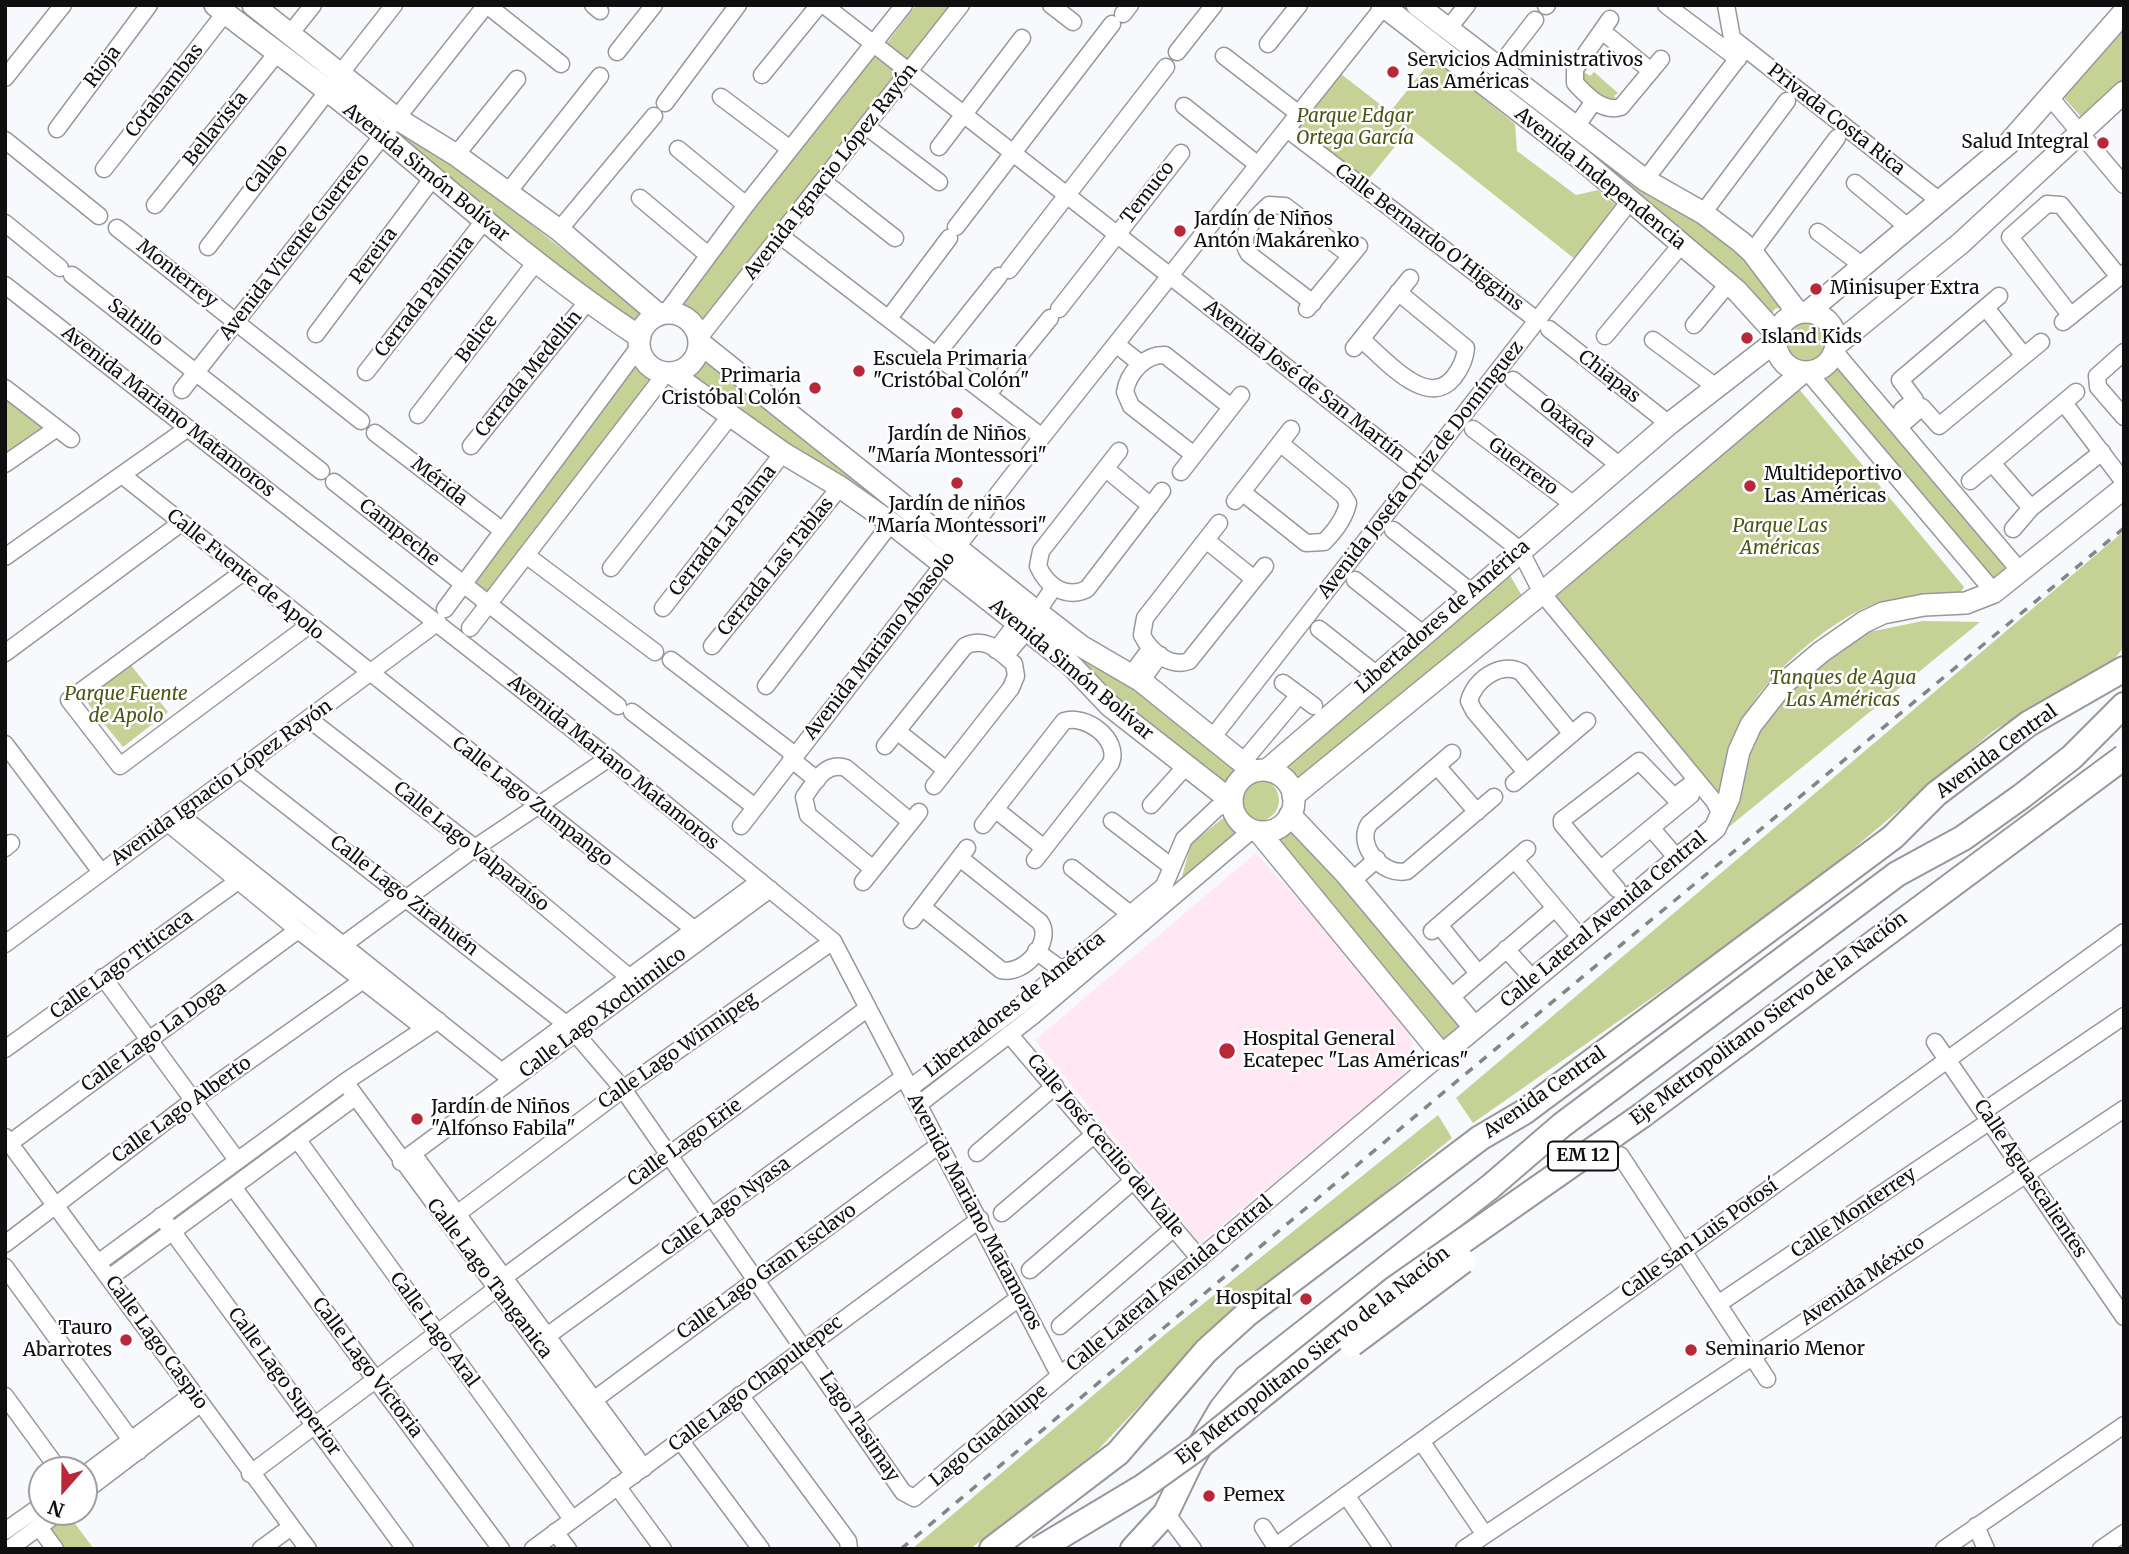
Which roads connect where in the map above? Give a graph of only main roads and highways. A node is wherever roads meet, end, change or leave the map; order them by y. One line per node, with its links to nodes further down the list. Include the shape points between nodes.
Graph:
1 (253, 5): 7 (main road, Avenida Simón Bolívar, via 340,74)
2 (1417, 5): 8 (main road, Avenida Independencia, via 1645,180 1703,213 1752,252)
3 (1383, 6): 10 (main road, Avenida Independencia, via 1729,284)
4 (220, 9): 7 (main road, Avenida Simón Bolívar, via 327,92)
5 (2124, 12): 8 (main road, via 2008,144)
6 (2124, 92): 13 (main road, via 1961,243)
7 (390, 127): 9 (main road, Avenida Simón Bolívar, via 456,155 559,230); 12 (main road, Avenida Simón Bolívar, via 432,179)
8 (1803, 312): 10 (main road, via 1781,325); 13 (main road, via 1821,316 1831,325)
9 (662, 314): 11 (main road, via 691,322); 12 (main road, via 643,328)
10 (1776, 338): 14 (main road, via 1784,362); 22 (main road, Libertadores de América, via 1376,674)
11 (699, 341): 15 (main road, via 688,367); 17 (main road, Avenida Simón Bolívar)
12 (640, 342): 15 (main road, via 646,362)
13 (1835, 348): 14 (main road, via 1825,366)
14 (1806, 372): 25 (main road, Libertadores de América, via 1467,653)
15 (668, 373): 17 (main road, Avenida Simón Bolívar, via 782,453)
16 (2124, 488): 27 (main road, Calle Lateral Avenida Central, via 1994,592 1966,603 1883,613 1821,652 1783,684 1751,725 1739,751 1722,816 1697,845)
17 (950, 557): 18 (main road, Avenida Simón Bolívar)
18 (1027, 617): 22 (main road, Avenida Simón Bolívar, via 1136,678); 24 (main road, Avenida Simón Bolívar, via 1114,709)
19 (2124, 669): 28 (highway, Avenida Central, via 2028,724 1936,794 1893,837 1247,1314 1206,1352 1118,1453)
20 (2124, 705): 31 (highway, Avenida Central, via 2072,757 2022,796 1963,838 1897,874 1562,1125 1490,1187 1262,1363 1221,1410 1166,1513)
21 (2124, 757): 29 (highway, Eje Metropolitano Siervo de la Nación / EM 12, bridge, via 1641,1116 1394,1289 1197,1448)
22 (1254, 768): 24 (main road, via 1239,781); 25 (main road, via 1284,779)
23 (2124, 774): 30 (highway, Eje Metropolitano Siervo de la Nación / EM 12, bridge, via 1649,1129 1407,1301 1181,1476)
24 (1232, 800): 26 (main road, via 1238,819)
25 (1292, 806): 26 (main road, via 1280,826); 27 (main road)
26 (1255, 831): 27 (main road, Calle Lateral Avenida Central, via 1442,1055)
27 (1474, 1027)
28 (992, 1549)
29 (1040, 1549)
30 (1067, 1549)
31 (1132, 1549)

